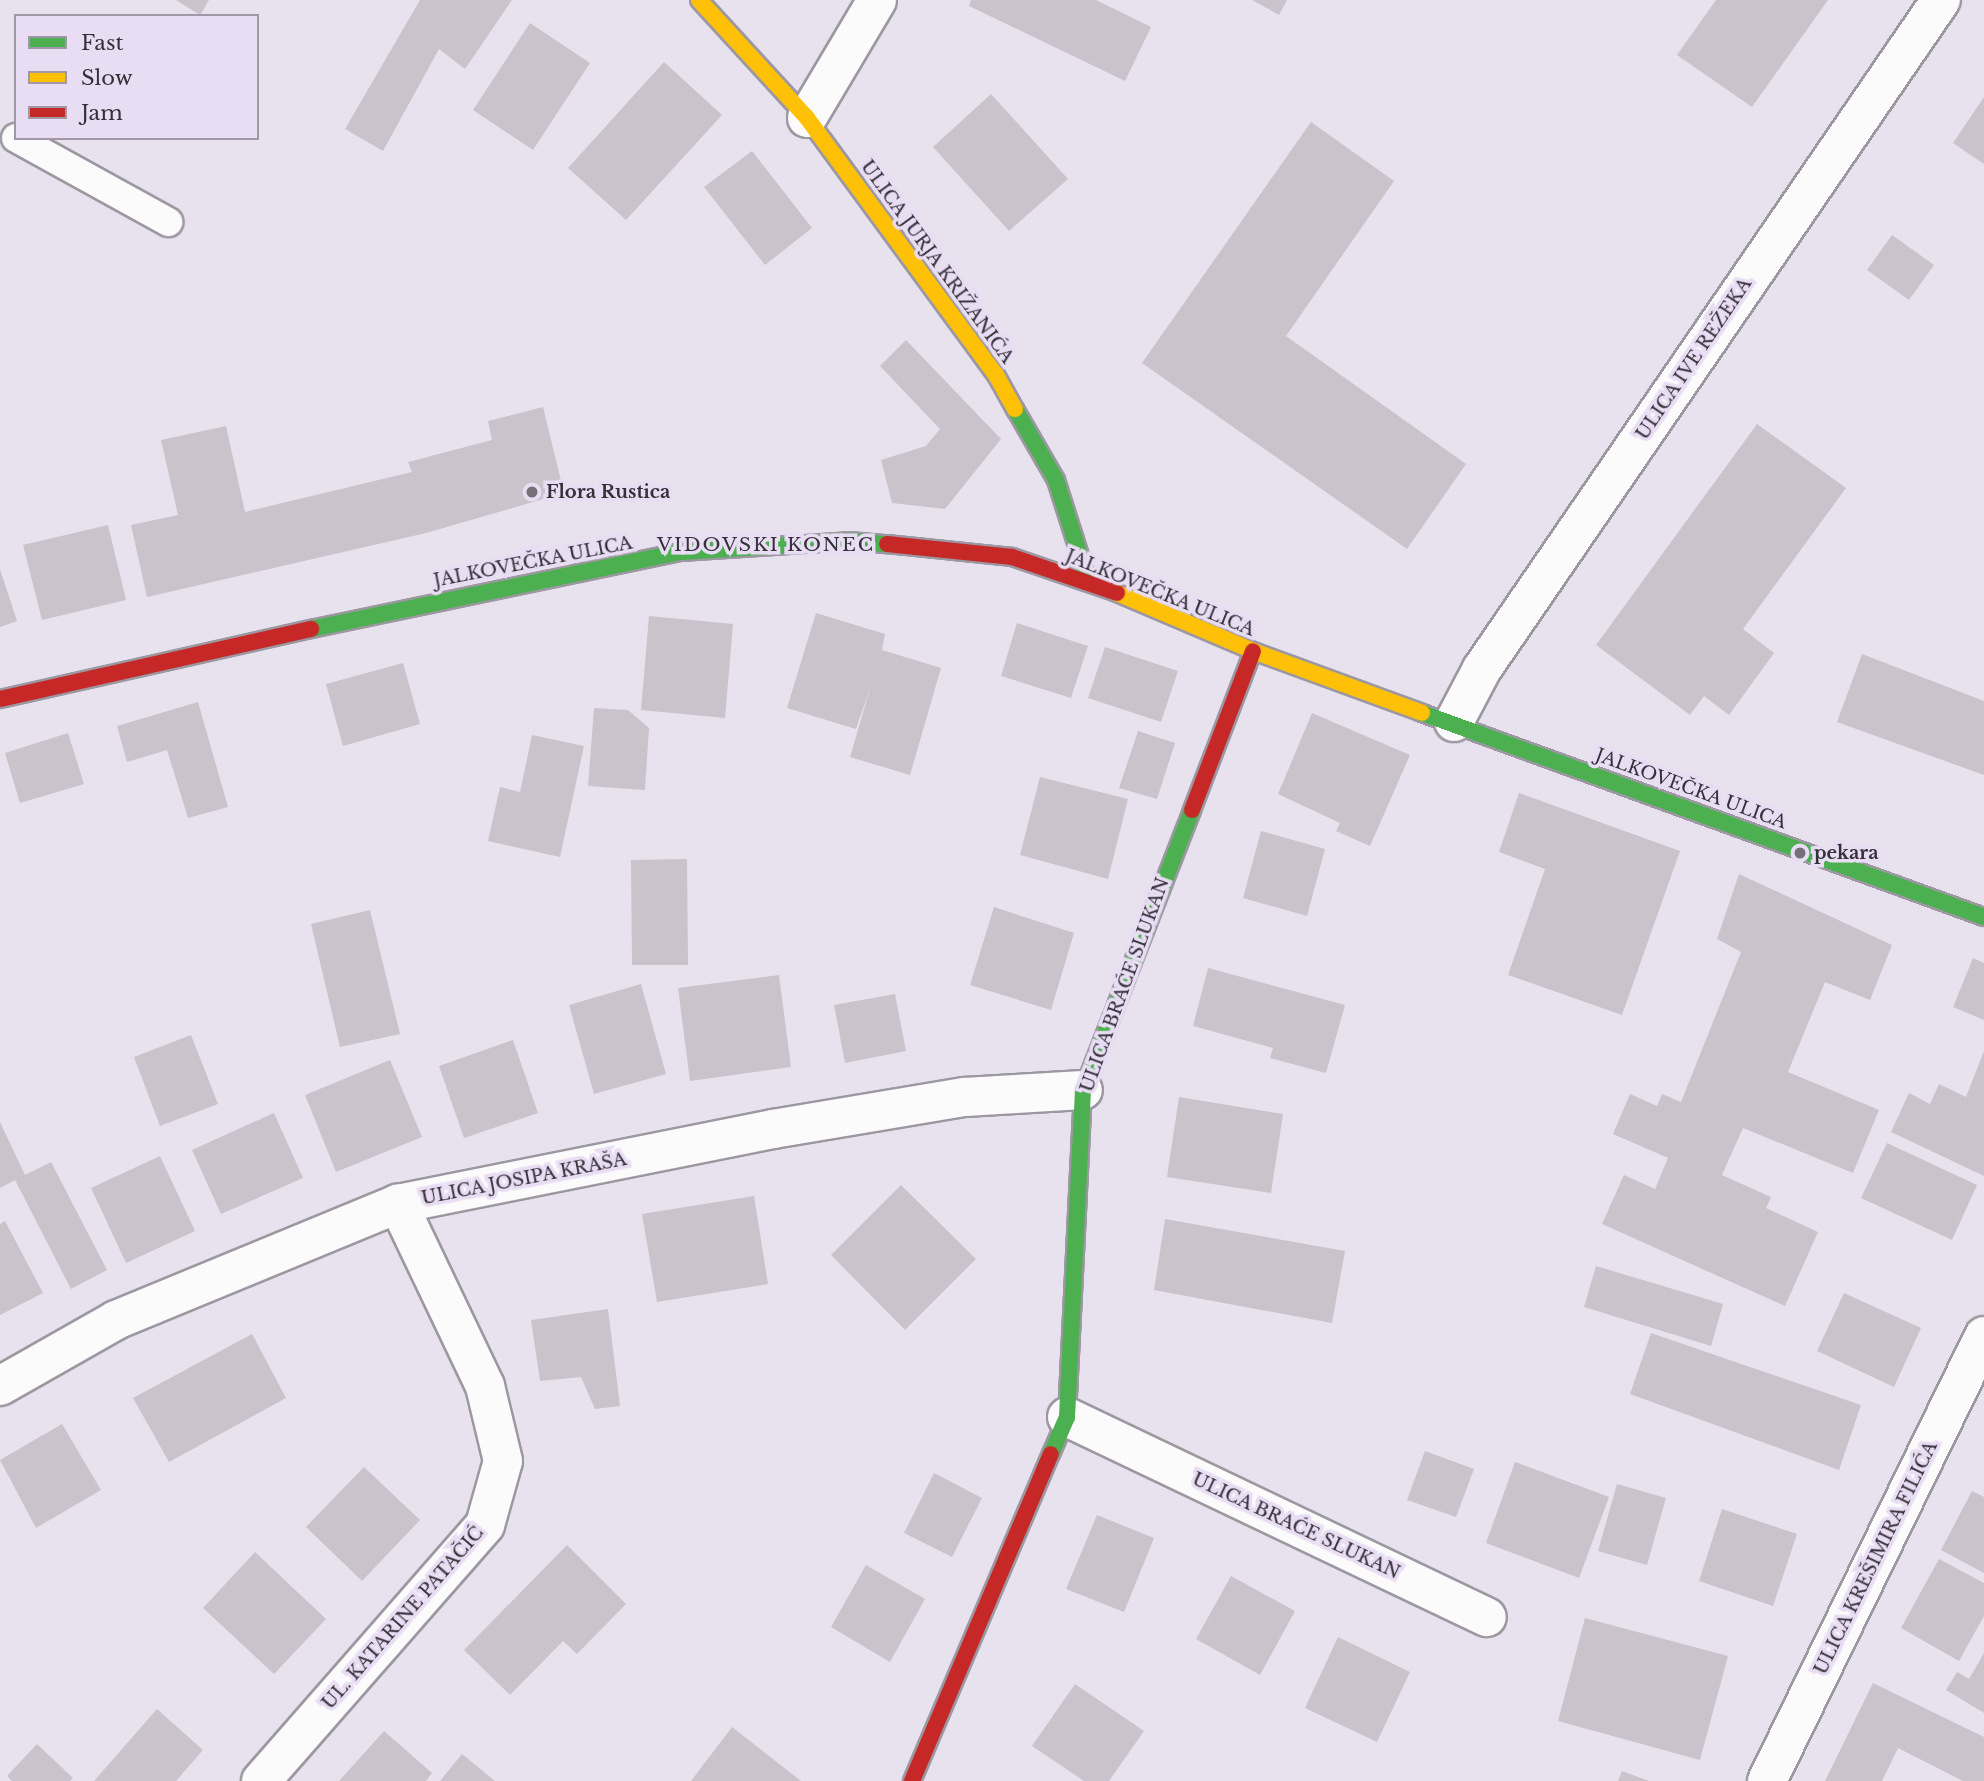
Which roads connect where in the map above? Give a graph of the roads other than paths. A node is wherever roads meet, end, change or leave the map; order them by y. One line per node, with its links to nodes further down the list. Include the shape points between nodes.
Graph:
1 (699, 0): 4 (main road, ULICA JURJA KRIŽANIĆA)
2 (877, 0): 4 (street)
3 (1941, 0): 10 (street, ULICA IVE REŽEKA, via 1482,669)
4 (807, 118): 7 (main road, ULICA JURJA KRIŽANIĆA, via 1022,417 1056,480)
5 (20, 140): 6 (lane)
6 (168, 222)
7 (1088, 581): 8 (main road, JALKOVEČKA ULICA); 9 (main road, JALKOVEČKA ULICA, via 1012,557 849,541 681,552 492,589)
8 (1253, 651): 10 (main road, JALKOVEČKA ULICA); 12 (main road, ULICA BRAĆE SLUKAN)
9 (0, 699)
10 (1454, 722): 11 (main road, JALKOVEČKA ULICA)
11 (1984, 917)
12 (1083, 1090): 13 (street, ULICA JOSIPA KRAŠA, via 937,1101); 16 (main road, ULICA BRAĆE SLUKAN)
13 (398, 1204): 15 (street, ULICA JOSIPA KRAŠA, via 116,1320); 18 (street, UL. KATARINE PATAČIĆ, via 485,1386 503,1461 485,1525)
14 (1984, 1336): 20 (street, ULICA KREŠIMIRA FILIĆA)
15 (0, 1386)
16 (1068, 1418): 17 (street, ULICA BRAĆE SLUKAN); 19 (main road, ULICA BRAĆE SLUKAN)
17 (1487, 1616)
18 (261, 1781)
19 (912, 1781)
20 (1767, 1781)

